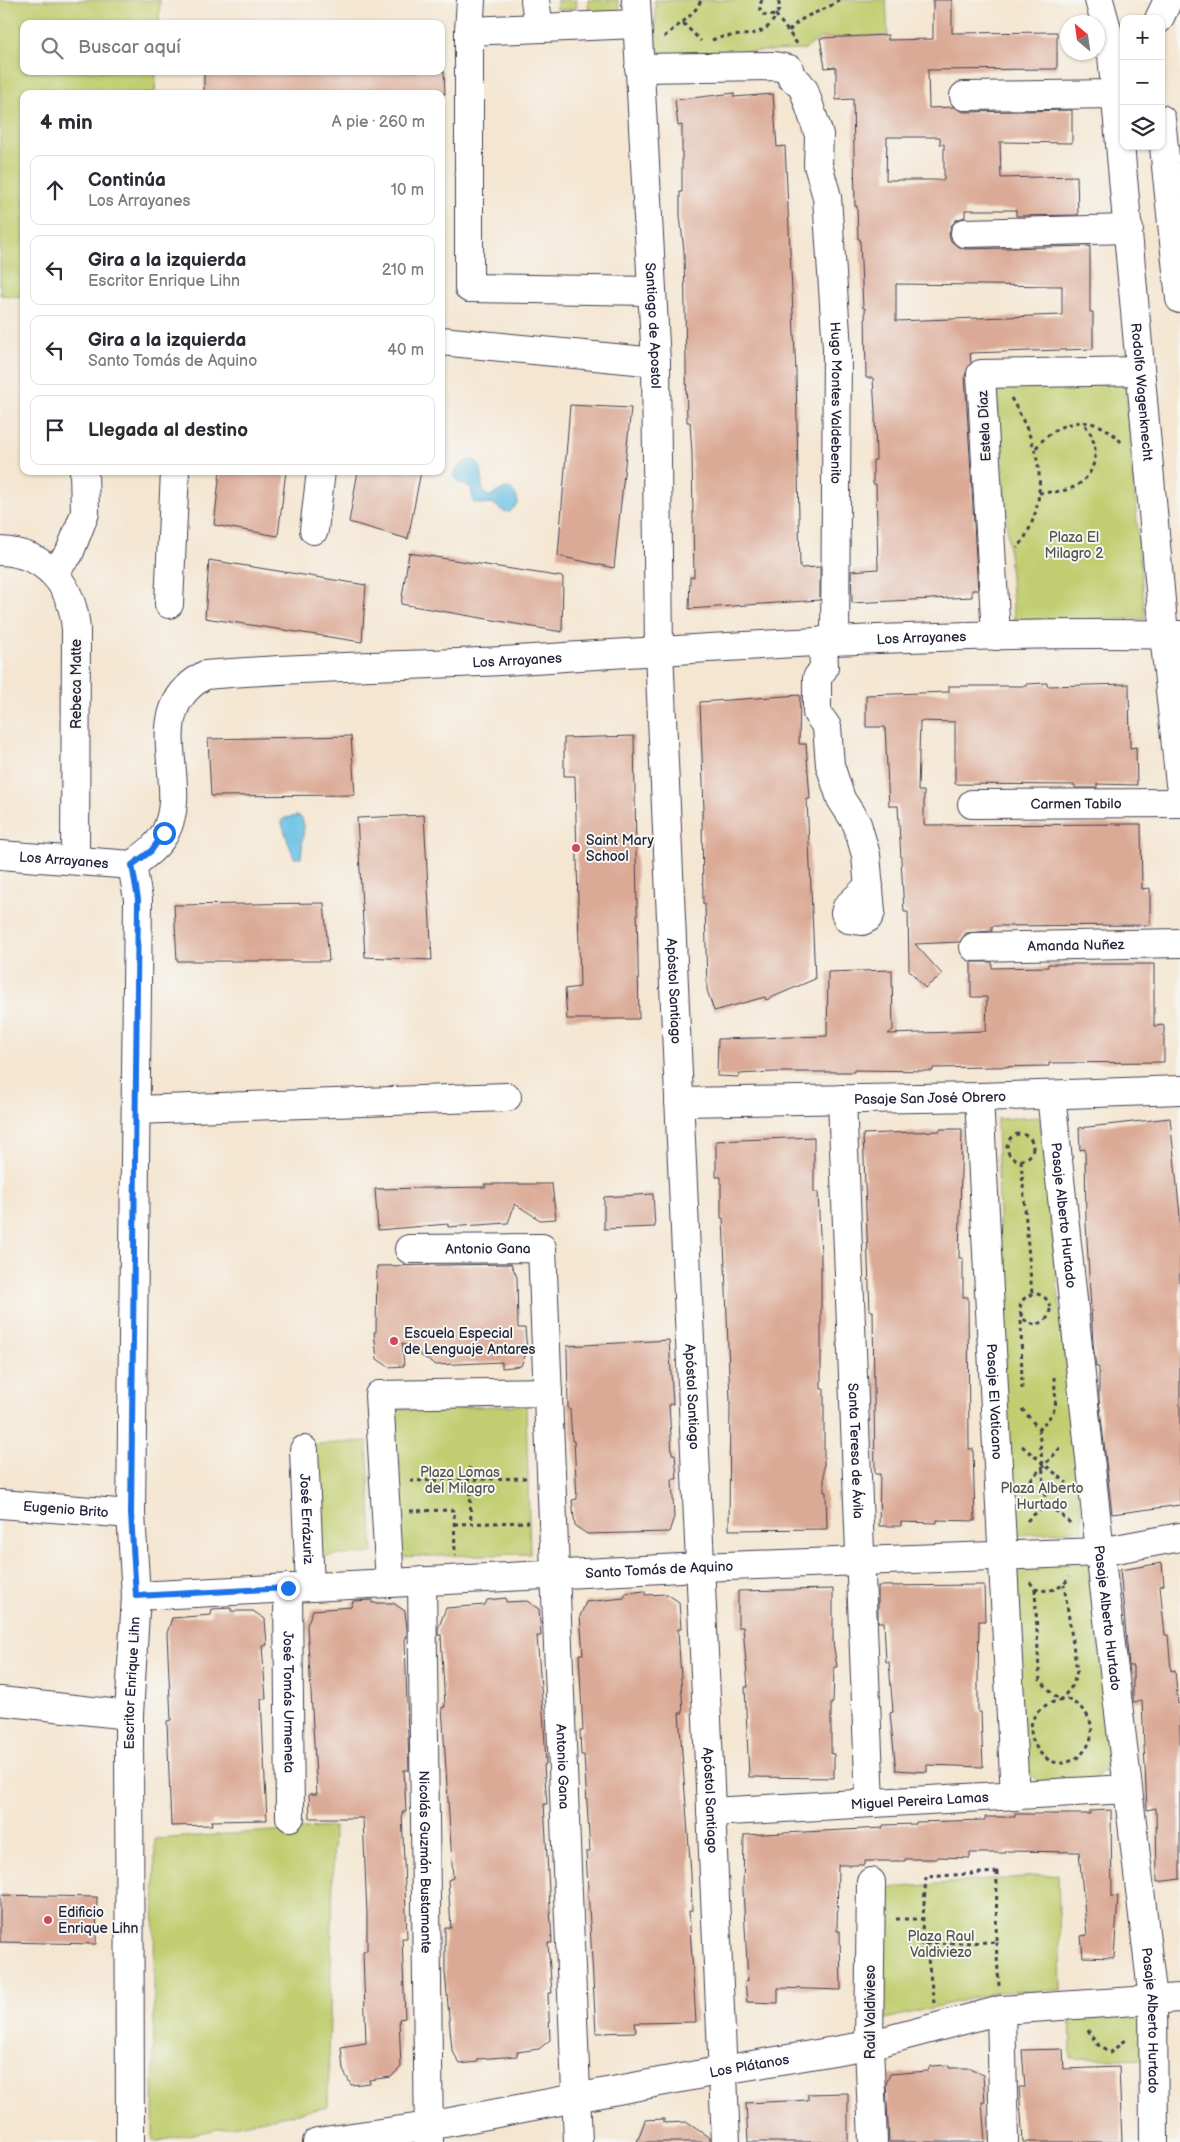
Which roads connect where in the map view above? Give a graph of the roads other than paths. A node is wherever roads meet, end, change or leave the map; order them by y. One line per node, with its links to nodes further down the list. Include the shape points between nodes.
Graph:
1 (471, 0): 8 (street)
2 (535, 0): 7 (street)
3 (1099, 0): 10 (street, Rodolfo Wagenknecht, via 1111,44)
4 (1168, 0): 6 (street)
5 (637, 12): 7 (street); 9 (street, Santiago de Apostol)
6 (1161, 15)
7 (539, 28): 8 (street)
8 (469, 31): 15 (street, via 469,288)
9 (639, 68): 15 (street, Santiago de Apostol); 29 (street, Hugo Montes Valdebenito, via 774,66 789,69 788,91 806,148 818,165 827,197 837,349)
10 (1116, 94): 11 (street); 13 (street, Rodolfo Wagenknecht)
11 (964, 96)
12 (1164, 150): 16 (street)
13 (1129, 229): 14 (street); 19 (street, Rodolfo Wagenknecht)
14 (965, 233)
15 (651, 291): 18 (street, Santiago de Apostol)
16 (1180, 298)
17 (445, 341): 18 (street)
18 (656, 362): 30 (street, Santiago de Apostol)
19 (1140, 371): 27 (street, Rodolfo Wagenknecht); 28 (street, Estela Díaz, via 981,374)
20 (84, 475): 25 (street, via 85,513 69,554)
21 (175, 475): 26 (street)
22 (321, 475): 23 (street)
23 (314, 530)
24 (0, 551): 25 (street, Rebeca Matte, via 30,557)
25 (52, 572): 35 (street, Rebeca Matte, via 68,594 75,618)
26 (168, 604)
27 (1172, 635): 28 (street, Los Arrayanes); 31 (street, Rodolfo Wagenknecht)
28 (996, 636): 29 (street, Los Arrayanes)
29 (827, 650): 30 (street, Los Arrayanes); 37 (street, Hugo Montes Valdebenito, via 817,678 817,713 826,726 830,765 841,799 857,824 866,855)
30 (659, 651): 36 (street, Los Arrayanes, via 205,675 191,683 177,703 170,722 172,812 164,833 151,851); 45 (street, Apóstol Santiago)
31 (1180, 784)
32 (1180, 803): 33 (street, Carmen Tabilo)
33 (972, 804)
34 (0, 855): 35 (street, Los Arrayanes)
35 (75, 860): 36 (street, Los Arrayanes)
36 (132, 865): 46 (street, Escritor Enrique Lihn, via 138,899)
37 (869, 886)
38 (1180, 943): 39 (street, Amanda Nuñez)
39 (974, 947)
40 (1180, 1090): 41 (street, Pasaje San José Obrero)
41 (1051, 1095): 43 (street, Pasaje San José Obrero); 53 (street, Pasaje Alberto Hurtado)
42 (507, 1097): 46 (street)
43 (979, 1097): 44 (street, Pasaje San José Obrero); 54 (street, Pasaje El Vaticano)
44 (842, 1099): 45 (street, Pasaje San José Obrero); 55 (street, Santa Teresa de Ávila)
45 (679, 1102): 56 (street, Apóstol Santiago)
46 (136, 1110): 51 (street, Escritor Enrique Lihn)
47 (409, 1249): 48 (street, Antonio Gana, via 542,1248)
48 (548, 1392): 57 (street, Antonio Gana); 59 (street, via 379,1395)
49 (304, 1450): 60 (street, José Errázuriz)
50 (0, 1504): 51 (street, Eugenio Brito)
51 (131, 1514): 61 (street, Escritor Enrique Lihn)
52 (1180, 1537): 53 (street, Santo Tomás de Aquino)
53 (1100, 1552): 54 (street, Santo Tomás de Aquino); 64 (street, Pasaje Alberto Hurtado)
54 (1001, 1556): 55 (street, Santo Tomás de Aquino); 65 (street, Pasaje El Vaticano)
55 (860, 1561): 56 (street, Santo Tomás de Aquino); 66 (street, Santa Teresa de Ávila)
56 (700, 1567): 57 (street, Santo Tomás de Aquino); 67 (street, Apóstol Santiago)
57 (554, 1574): 58 (street, Santo Tomás de Aquino); 75 (street, Antonio Gana)
58 (422, 1581): 59 (street, Santo Tomás de Aquino); 76 (street, Nicolás Guzmán Bustamante)
59 (390, 1583): 60 (street, Santo Tomás de Aquino)
60 (299, 1587): 61 (street, Santo Tomás de Aquino); 68 (street, José Tomás Urmeneta)
61 (136, 1596): 63 (street, Escritor Enrique Lihn)
62 (0, 1700): 63 (street)
63 (129, 1715): 77 (street, Escritor Enrique Lihn)
64 (1127, 1789): 65 (street, Miguel Pereira Lamas); 71 (street, Pasaje Alberto Hurtado)
65 (1014, 1796): 66 (street, Miguel Pereira Lamas)
66 (870, 1803): 67 (street, Miguel Pereira Lamas)
67 (711, 1812): 74 (street, Apóstol Santiago)
68 (290, 1816)
69 (871, 1882): 73 (street, Raúl Valdivieso)
70 (1180, 1998): 71 (street, Los Plátanos)
71 (1142, 2000): 72 (street, Los Plátanos); 83 (street, Pasaje Alberto Hurtado)
72 (1001, 2010): 73 (street, Los Plátanos); 82 (street)
73 (869, 2045): 74 (street, Los Plátanos); 81 (street, Raúl Valdivieso)
74 (723, 2070): 75 (street, Los Plátanos); 80 (street, Apóstol Santiago)
75 (578, 2098): 76 (street, Los Plátanos); 79 (street, Antonio Gana)
76 (429, 2134): 78 (street, Los Plátanos)
77 (130, 2142)
78 (317, 2142)
79 (578, 2142)
80 (726, 2142)
81 (873, 2142)
82 (1004, 2142)
83 (1154, 2142)

